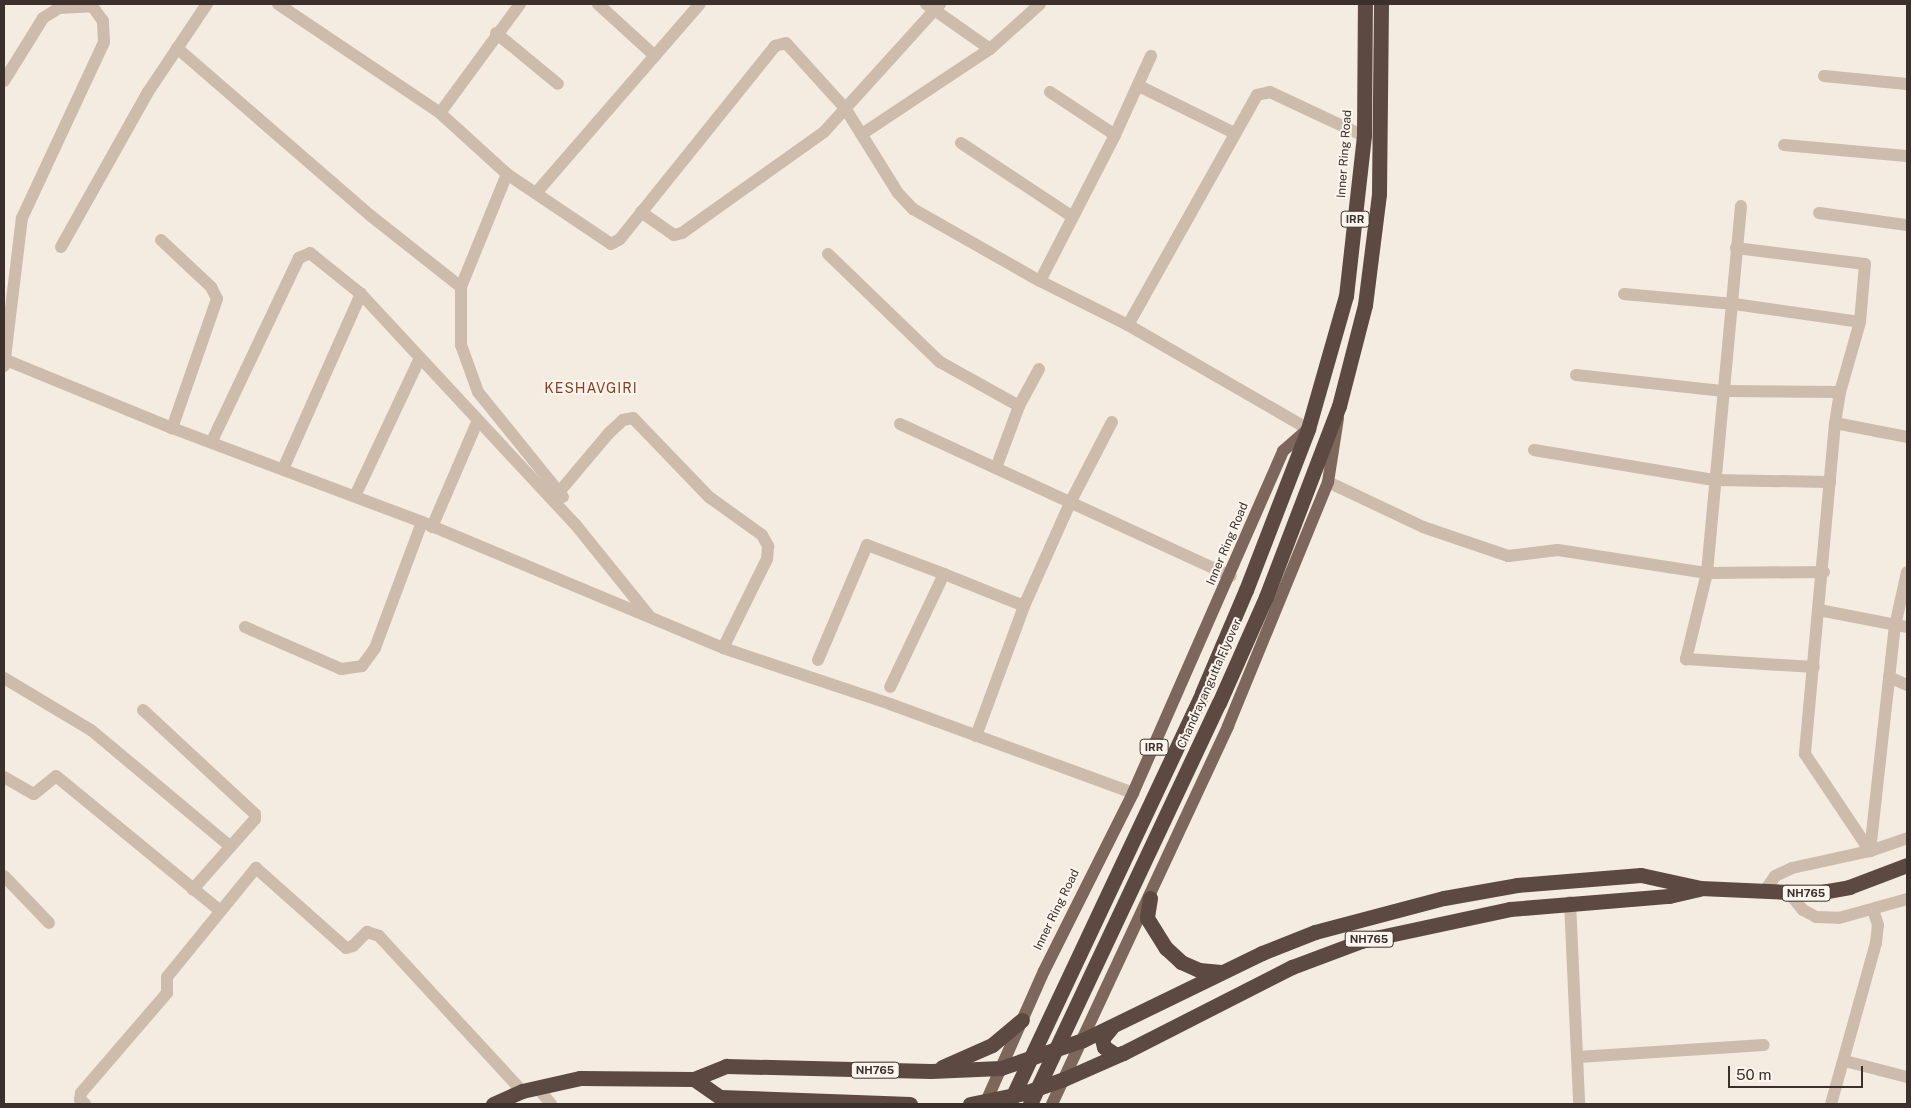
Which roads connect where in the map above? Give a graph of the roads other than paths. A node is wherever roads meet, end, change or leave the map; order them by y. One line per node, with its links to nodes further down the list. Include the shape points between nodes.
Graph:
1 (207, 4): 12 (street)
2 (278, 4): 23 (street)
3 (520, 4): 11 (street)
4 (598, 4): 14 (street)
5 (700, 4): 14 (street)
6 (1040, 4): 13 (street)
7 (1365, 4): 27 (highway, Inner Ring Road / IRR)
8 (1381, 4): 56 (highway, IRR, via 1379,194 1366,305)
9 (93, 5): 17 (street, via 58,8 43,18); 50 (street, via 103,21 104,42 22,218)
10 (934, 6): 13 (street); 22 (street)
11 (496, 32): 18 (street); 23 (street)
12 (177, 48): 39 (street, via 148,92); 43 (street, via 371,216)
13 (990, 50): 25 (street)
14 (655, 56): 32 (street)
15 (1152, 56): 20 (street)
16 (1824, 76): 19 (street)
17 (4, 82)
18 (558, 84)
19 (1907, 84)
20 (1139, 86): 24 (street); 26 (street)
21 (1050, 92): 26 (street)
22 (845, 108): 25 (street); 34 (street, via 824,132 682,233 674,236); 34 (street, via 792,47 779,43)
23 (440, 113): 31 (street)
24 (1234, 133): 27 (street, via 1252,100 1270,92); 48 (street)
25 (862, 134): 42 (street, via 898,194 913,209)
26 (1115, 135): 36 (street)
27 (1364, 136): 62 (highway, Inner Ring Road / IRR, via 1346,296)
28 (961, 143): 36 (street)
29 (1784, 145): 30 (street)
30 (1907, 156)
31 (507, 174): 32 (street); 43 (street)
32 (536, 193): 34 (street, via 611,244)
33 (1741, 206): 40 (street)
34 (641, 212)
35 (1820, 213): 37 (street)
36 (1073, 217): 42 (street)
37 (1907, 225)
38 (161, 240): 61 (street, via 211,287 216,299)
39 (61, 247)
40 (1736, 248): 46 (street); 47 (street, via 1865,264)
41 (828, 254): 55 (street, via 940,362)
42 (1040, 281): 48 (street)
43 (461, 287): 71 (street, via 461,345 478,392)
44 (361, 294): 49 (street); 64 (street, via 310,253 299,258); 67 (street)
45 (1624, 294): 46 (street)
46 (1734, 304): 47 (street); 53 (street)
47 (1860, 322): 54 (street)
48 (1128, 325): 62 (street)
49 (420, 358): 57 (street); 72 (street)
50 (5, 363): 61 (street)
51 (1039, 369): 55 (street)
52 (1576, 375): 53 (street)
53 (1724, 391): 54 (street); 68 (street)
54 (1840, 392): 59 (street)
55 (1019, 406): 66 (street)
56 (1340, 406): 69 (main road, IRR); 135 (highway, Chandrayangutta Flyover / IRR, via 1266,597 1223,694)
57 (478, 420): 74 (street); 75 (street)
58 (1112, 422): 73 (street)
59 (1835, 423): 63 (street); 70 (street)
60 (900, 424): 66 (street)
61 (172, 428): 64 (street)
62 (1308, 429): 80 (main road, Inner Ring Road / IRR, via 1283,451); 134 (highway, Chandrayangutta Flyover / IRR, via 1246,590 1160,786)
63 (1907, 437)
64 (212, 441): 67 (street)
65 (1534, 450): 68 (street)
66 (996, 468): 73 (street)
67 (283, 469): 72 (street)
68 (1714, 480): 70 (street); 78 (street)
69 (1328, 482): 78 (street, via 1423,528 1508,556 1558,550); 106 (main road, IRR, via 1228,726)
70 (1830, 482): 76 (street)
71 (560, 491): 75 (street); 86 (street, via 623,420 633,418 709,497 762,535 768,546 767,559)
72 (355, 496): 74 (street)
73 (1071, 501): 80 (street); 81 (street)
74 (427, 524): 83 (street); 85 (street, via 375,648 362,666 341,669)
75 (575, 524): 83 (street)
76 (1824, 572): 78 (street); 82 (street)
77 (1907, 572): 84 (street)
78 (1707, 573): 88 (street, via 1686,659)
79 (944, 574): 81 (street); 87 (street, via 868,545); 92 (street)
80 (1231, 576): 96 (main road, Inner Ring Road / IRR)
81 (1024, 606): 94 (street)
82 (1819, 610): 84 (street); 88 (street)
83 (651, 619): 86 (street)
84 (1901, 626): 90 (street)
85 (245, 627)
86 (723, 648): 94 (street)
87 (818, 660)
88 (1814, 667): 99 (street, via 1805,754)
89 (4, 678): 98 (street, via 91,730)
90 (1889, 678): 91 (street); 99 (street)
91 (1907, 685)
92 (890, 687)
93 (143, 710): 98 (street, via 255,814)
94 (976, 736): 96 (street)
95 (4, 777): 103 (street, via 34,794 56,776)
96 (1133, 793): 113 (main road, Inner Ring Road / IRR)
97 (1907, 838): 99 (street)
98 (231, 847): 103 (street)
99 (1870, 851): 104 (street, via 1792,868 1775,876)
100 (1907, 865): 105 (highway, NH765, via 1849,887)
101 (4, 876): 111 (street)
102 (1700, 888): 104 (highway, NH765); 108 (highway, NH765, via 1651,898); 112 (highway, NH765, via 1641,875 1517,885 1444,898 1315,932)
103 (193, 889): 109 (street)
104 (1764, 892): 105 (highway, NH765)
105 (1789, 893): 110 (street, via 1803,910 1816,917 1839,918)
106 (1150, 898): 112 (highway, via 1147,918 1166,948 1181,962 1199,970); 115 (main road, IRR)
107 (1907, 899): 110 (street)
108 (1570, 902): 117 (highway, NH765, via 1510,909 1361,941 1292,967); 118 (street)
109 (219, 910): 126 (street, via 256,868 346,948 353,946 367,932 379,936); 128 (street, via 167,977 167,993 81,1093 80,1100)
110 (1873, 910): 119 (street, via 1878,925 1876,943)
111 (50, 923)
112 (1221, 972): 114 (highway, NH765)
113 (1022, 1020): 120 (main road, Inner Ring Road / IRR); 121 (highway, via 992,1045)
114 (1111, 1028): 115 (highway, NH765); 117 (highway, via 1102,1039 1104,1046 1116,1055)
115 (1083, 1040): 120 (highway, NH765); 124 (main road, IRR)
116 (1764, 1045): 118 (street)
117 (1123, 1053): 124 (highway, NH765)
118 (1578, 1057): 137 (street)
119 (1845, 1062): 122 (street); 138 (street)
120 (1001, 1068): 121 (highway, NH765); 127 (main road, IRR)
121 (931, 1072): 123 (highway, NH765, via 726,1066)
122 (1907, 1077)
123 (694, 1079): 125 (highway, NH765, via 580,1078); 131 (highway, via 720,1097)
124 (1064, 1079): 127 (highway, NH765); 136 (main road, IRR)
125 (538, 1088): 126 (highway, NH765); 130 (street)
126 (522, 1091): 129 (highway, NH765)
127 (986, 1103): 133 (highway, NH765)
128 (85, 1104)
129 (493, 1104)
130 (552, 1104)
131 (900, 1104): 132 (highway)
132 (910, 1104)
133 (970, 1104)
134 (1008, 1104)
135 (1030, 1104)
136 (1052, 1104)
137 (1579, 1104)
138 (1831, 1104)

